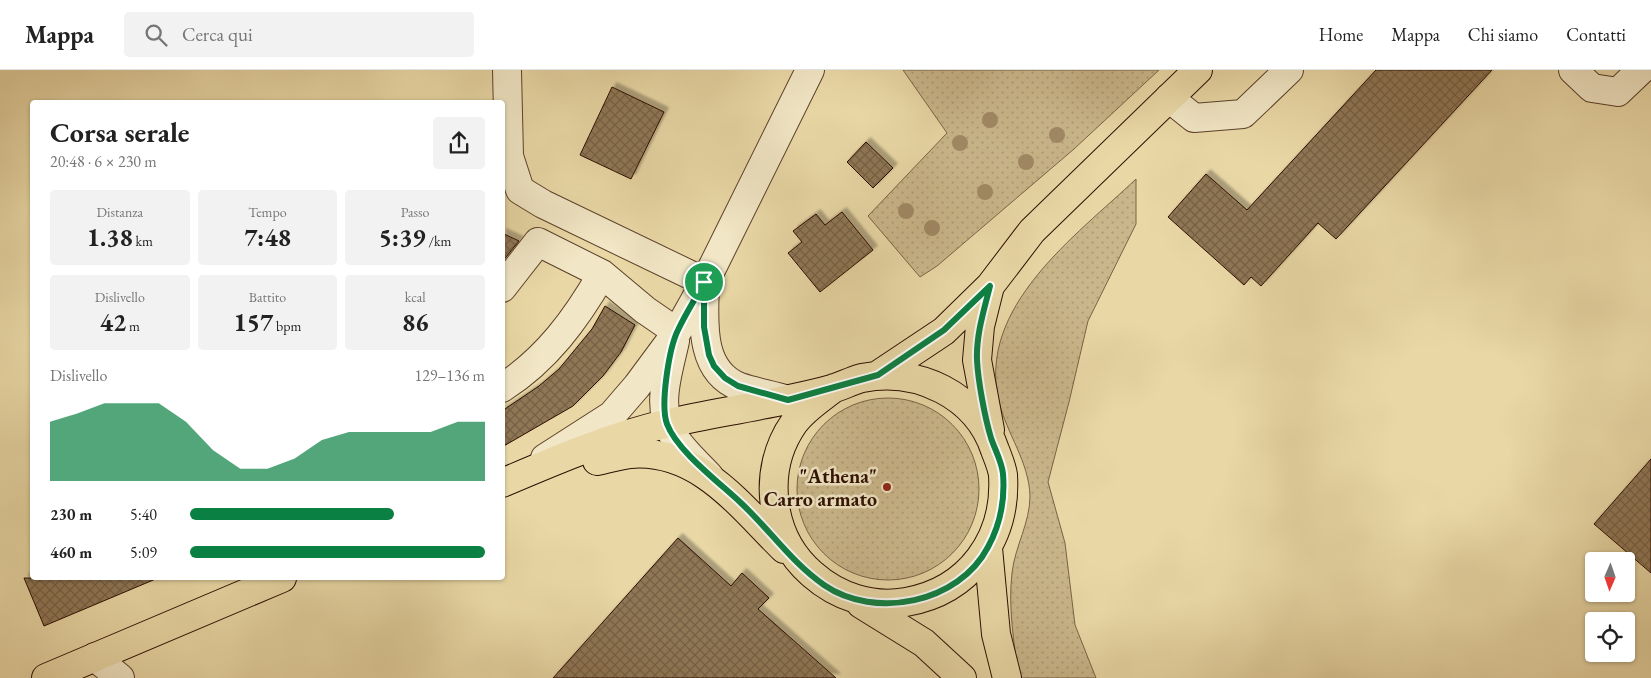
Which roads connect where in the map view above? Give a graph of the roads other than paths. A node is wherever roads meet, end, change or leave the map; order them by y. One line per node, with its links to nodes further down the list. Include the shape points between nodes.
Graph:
1 (507, 70): 9 (street, via 509,156 520,190)
2 (810, 70): 9 (street)
3 (1198, 70): 7 (main road)
4 (1289, 70): 7 (street, via 1242,114 1194,118)
5 (1573, 70): 6 (street, via 1592,88 1618,92)
6 (1641, 70)
7 (1169, 98): 11 (main road, via 1032,231)
8 (602, 274): 10 (street, via 538,242); 12 (street); 14 (street, via 576,317 549,350)
9 (704, 282): 12 (street); 16 (street, via 704,327 714,366 738,386)
10 (505, 284)
11 (990, 286): 13 (main road, via 944,330); 18 (main road, via 980,326 977,360)
12 (677, 332): 17 (street, via 664,394); 20 (street, via 612,415)
13 (878, 375): 15 (main road); 18 (main road, via 912,377 944,389 971,409)
14 (505, 386)
15 (834, 388): 16 (main road); 22 (main road, via 794,422 779,453 775,470 777,521)
16 (788, 400): 17 (main road)
17 (667, 424): 19 (street); 20 (main road, via 610,440)
18 (991, 436): 21 (main road, via 1003,473 1002,512)
19 (709, 476): 20 (main road, via 666,458 631,454); 22 (main road, via 742,504)
20 (506, 481)
21 (988, 548): 24 (main road, via 962,578 928,598 889,605); 29 (main road, via 996,634)
22 (803, 566): 24 (main road, via 825,585)
23 (277, 580): 25 (main road)
24 (851, 598): 28 (main road, via 924,643)
25 (95, 657): 26 (main road); 27 (street)
26 (46, 678)
27 (120, 678)
28 (962, 678)
29 (1007, 678)

